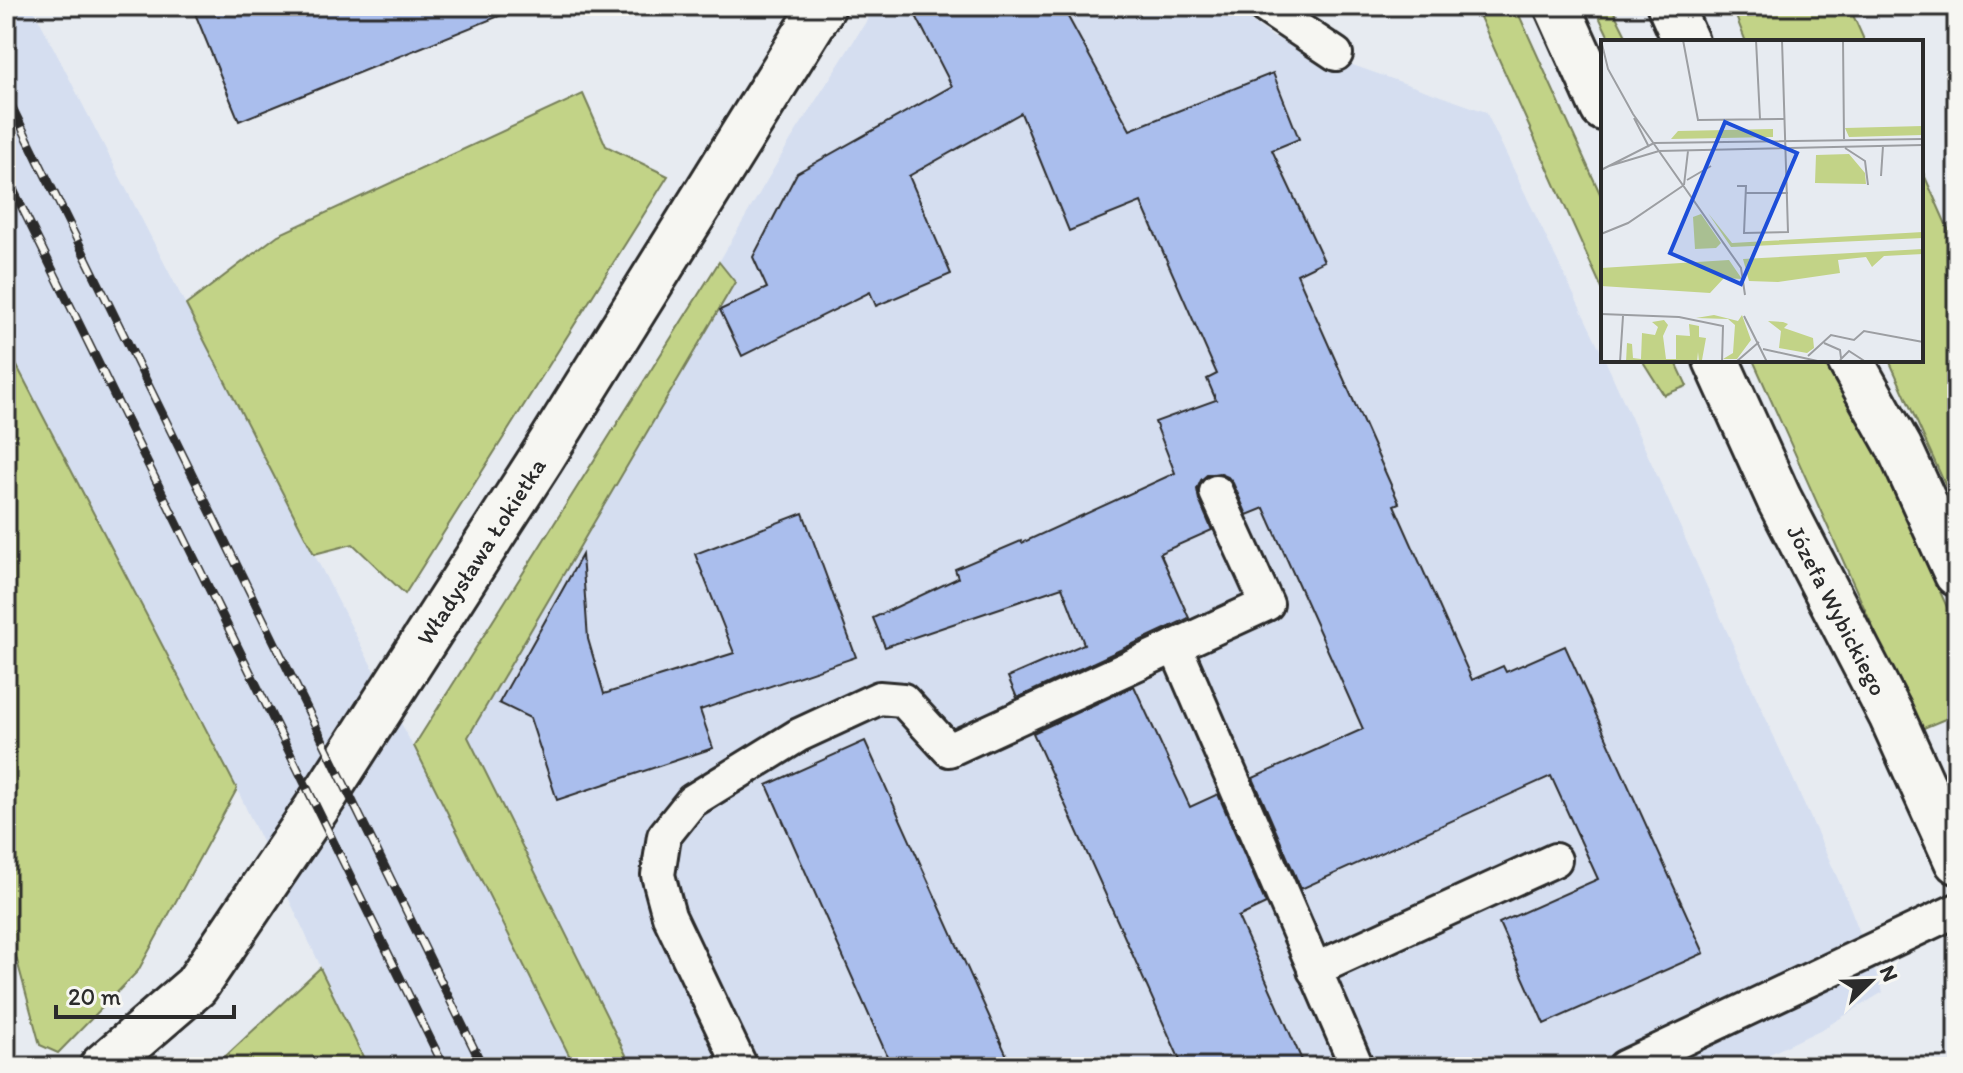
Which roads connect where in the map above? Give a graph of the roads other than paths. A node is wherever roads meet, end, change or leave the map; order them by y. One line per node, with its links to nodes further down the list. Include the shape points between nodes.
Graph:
1 (823, 6): 17 (street, Władysława Łokietka, via 541,459 196,986)
2 (1264, 6): 6 (lane)
3 (1557, 6): 7 (street)
4 (1670, 6): 5 (street)
5 (1685, 40)
6 (1336, 54)
7 (1601, 104)
8 (1717, 362): 14 (street, Józefa Wybickiego)
9 (1851, 362): 11 (street, via 1899,447)
10 (1216, 492): 12 (lane, via 1267,604)
11 (1957, 574)
12 (1175, 646): 16 (lane); 18 (lane, via 949,750 903,700 879,698 799,735 692,801 664,836 658,875 669,916)
13 (1555, 860): 16 (lane)
14 (1957, 861)
15 (1957, 910): 20 (lane)
16 (1314, 970): 19 (lane)
17 (102, 1067)
18 (741, 1067)
19 (1357, 1067)
20 (1624, 1067)

